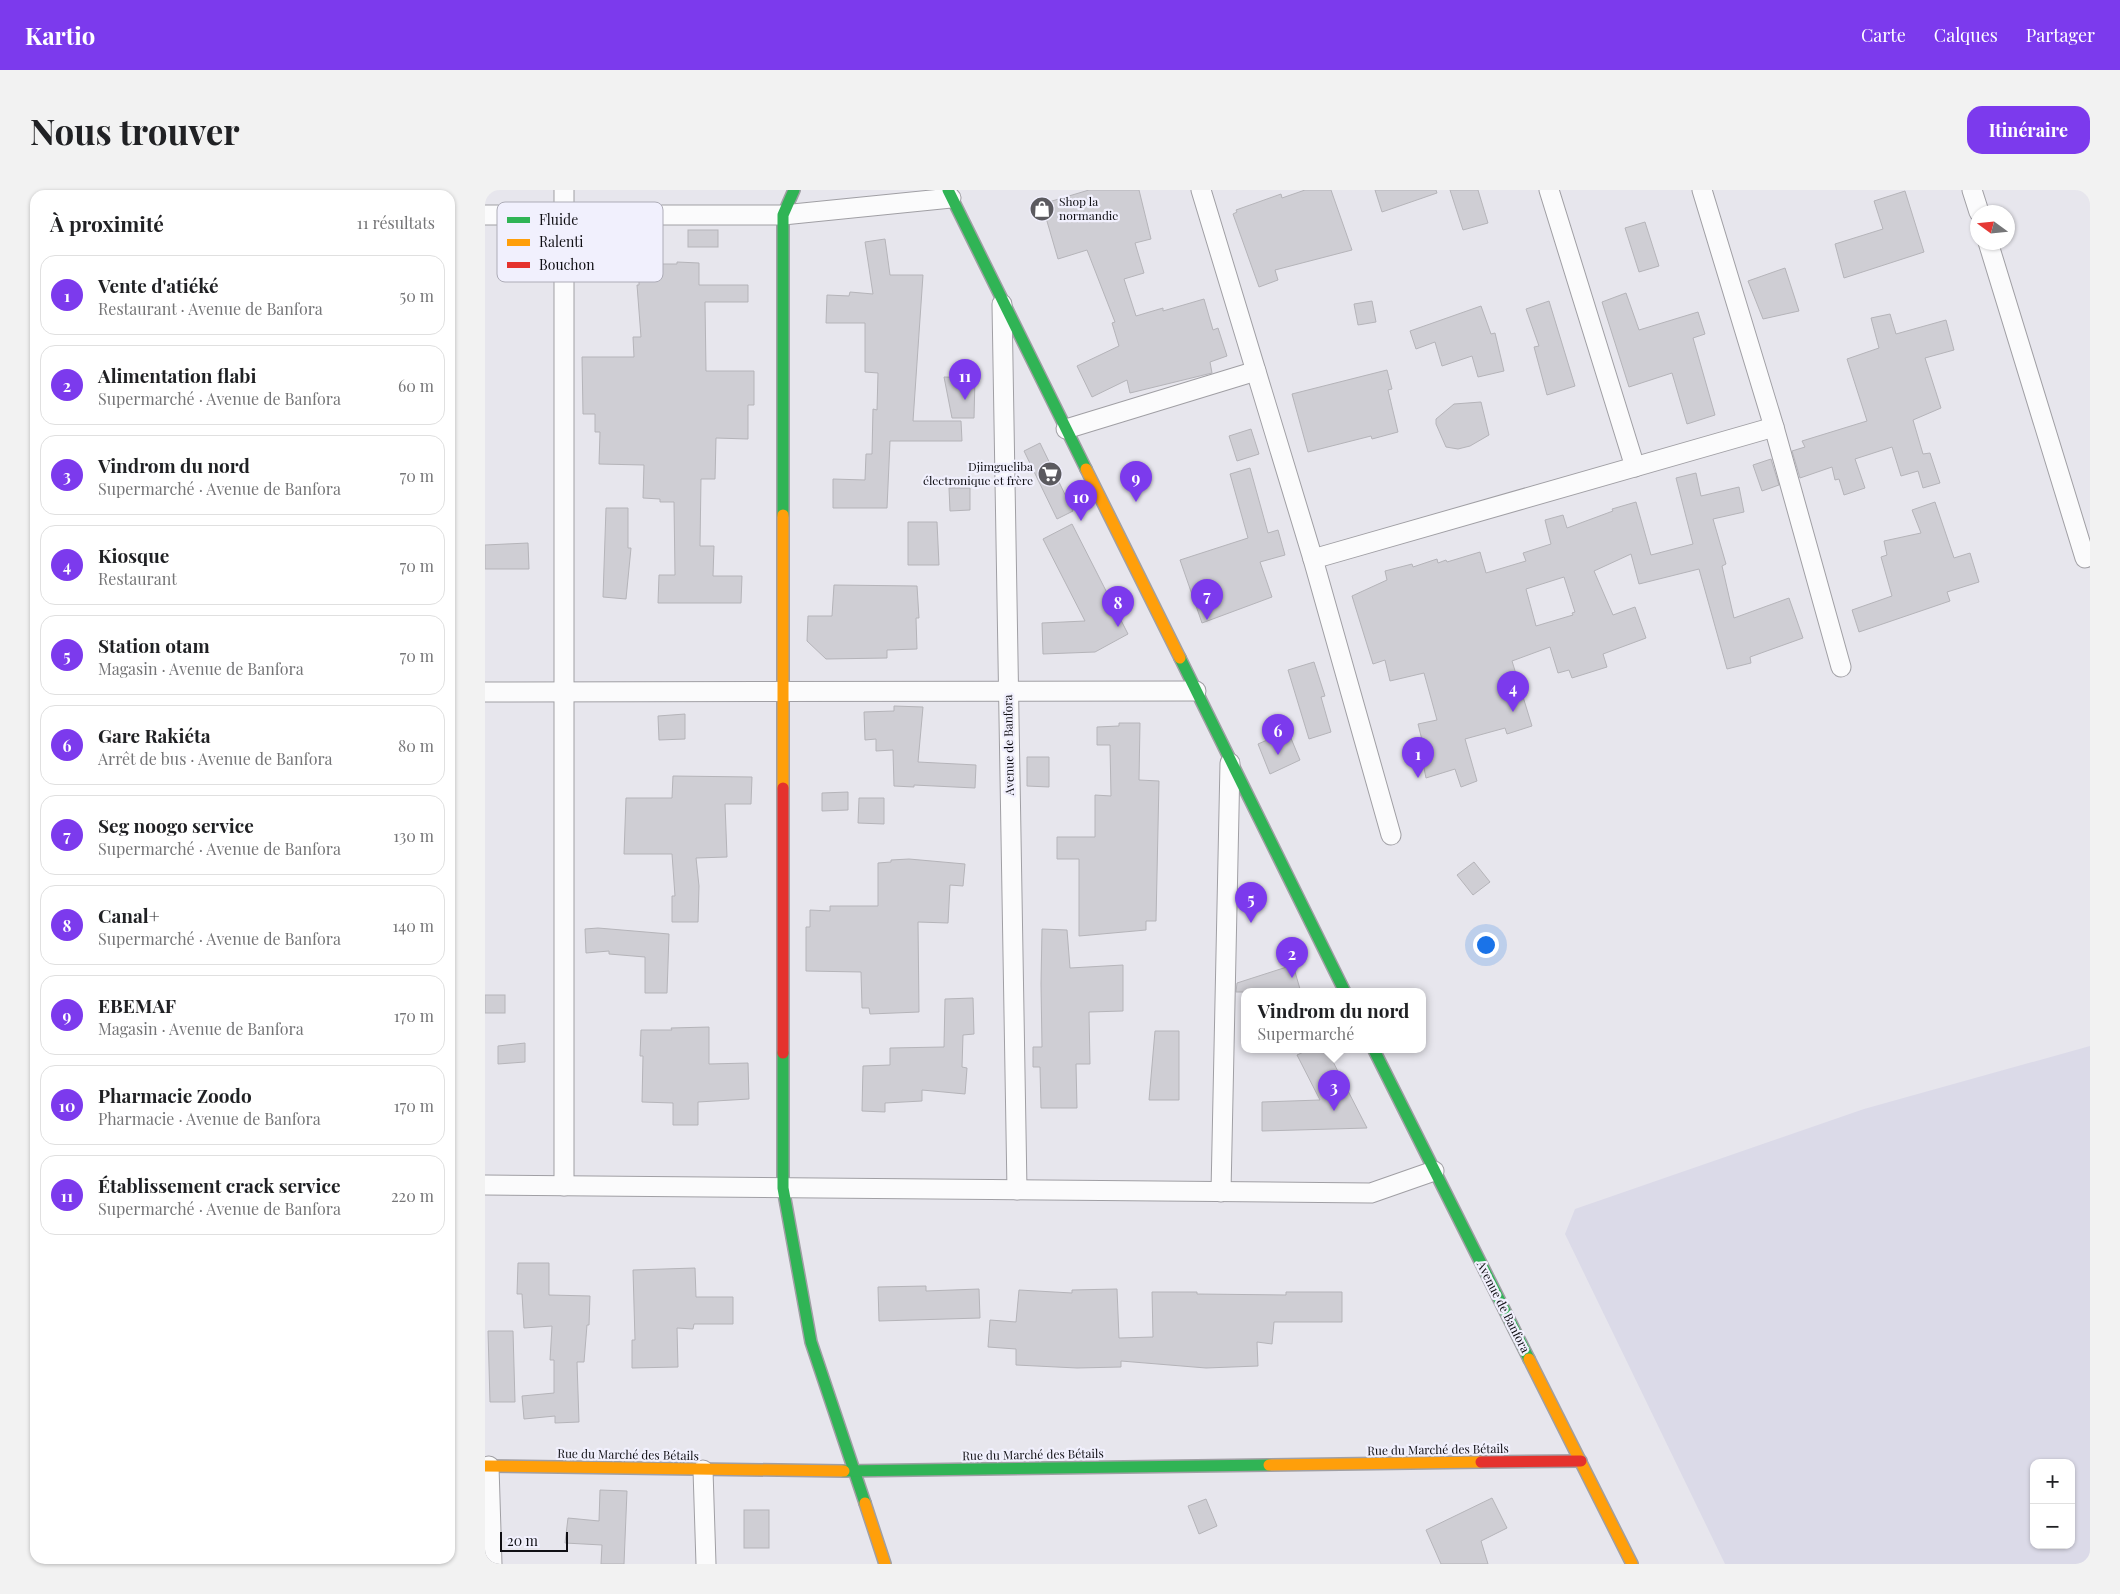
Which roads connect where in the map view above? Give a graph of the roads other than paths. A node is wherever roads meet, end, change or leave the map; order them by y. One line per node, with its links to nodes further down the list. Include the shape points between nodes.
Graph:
1 (794, 190): 9 (street)
2 (1201, 190): 13 (street)
3 (1549, 190): 16 (street)
4 (1702, 190): 14 (street)
5 (1972, 190): 7 (street)
6 (949, 194): 9 (street); 12 (street, Avenue de Banfora)
7 (1977, 205)
8 (663, 215): 9 (street)
9 (783, 215): 24 (street)
10 (1990, 250): 17 (street)
11 (564, 282): 23 (street)
12 (1001, 300): 15 (street, Avenue de Banfora); 20 (street, Avenue de Banfora)
13 (1256, 371): 15 (street); 18 (street)
14 (1774, 426): 16 (street); 19 (street)
15 (1066, 429): 21 (street, Avenue de Banfora)
16 (1635, 466): 18 (street)
17 (2085, 558)
18 (1313, 559): 26 (street)
19 (1841, 667)
20 (1008, 691): 21 (street); 24 (street); 33 (street, Avenue de Banfora)
21 (1196, 691): 25 (street, Avenue de Banfora)
22 (485, 692): 23 (street)
23 (564, 692): 24 (street); 31 (street)
24 (783, 692): 32 (street)
25 (1230, 759): 27 (street, Avenue de Banfora); 34 (street, Avenue de Banfora)
26 (1391, 835)
27 (1343, 988)
28 (1375, 1053): 29 (street, Avenue de Banfora)
29 (1434, 1171): 34 (street, via 1371,1193); 35 (street, Avenue de Banfora)
30 (485, 1185): 31 (street)
31 (564, 1186): 32 (street)
32 (783, 1188): 33 (street); 38 (street, via 811,1342)
33 (1017, 1190): 34 (street)
34 (1221, 1192)
35 (1581, 1462): 38 (street, Rue du Marché des Bétails); 42 (street, Avenue de Banfora)
36 (487, 1466): 37 (street, Rue du Marché des Bétails); 39 (street)
37 (703, 1470): 38 (street, Rue du Marché des Bétails); 40 (street)
38 (854, 1471): 41 (street)
39 (492, 1564)
40 (706, 1564)
41 (885, 1564)
42 (1632, 1564)

